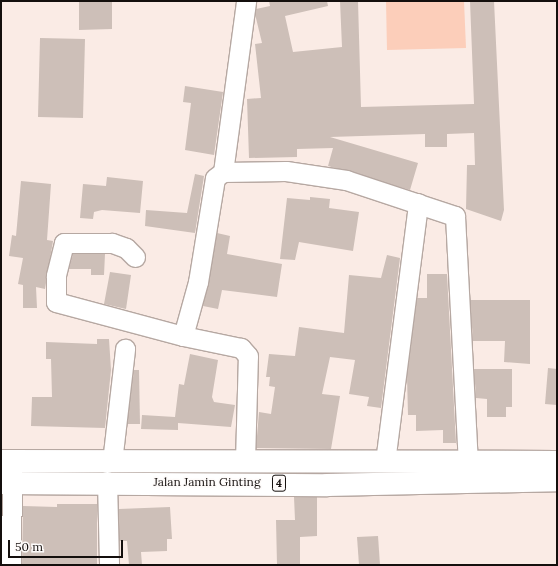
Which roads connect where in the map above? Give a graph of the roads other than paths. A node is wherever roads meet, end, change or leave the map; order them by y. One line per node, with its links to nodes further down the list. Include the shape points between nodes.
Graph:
1 (246, 1): 2 (street)
2 (223, 172): 3 (street, via 286,171 346,180); 5 (street, via 216,178 198,282)
3 (418, 203): 9 (street); 10 (street, via 455,216)
4 (135, 257): 5 (street, via 126,248 112,243 64,243 56,276 56,302)
5 (184, 336): 8 (street, via 241,348 248,356)
6 (125, 348): 12 (street)
7 (6, 461): 12 (highway, Jalan Jamin Ginting / 4); 14 (street)
8 (245, 461): 9 (highway, Jalan Jamin Ginting / 4); 12 (highway, Jalan Jamin Ginting / 4)
9 (385, 462): 10 (highway, Jalan Jamin Ginting / 4)
10 (468, 462): 11 (highway, Jalan Jamin Ginting / 4)
11 (557, 462)
12 (109, 472): 13 (highway, Jalan Jamin Ginting / 4, via 327,484); 14 (highway, Jalan Jamin Ginting / 4); 16 (street)
13 (557, 480)
14 (6, 483): 15 (street)
15 (11, 565)
16 (109, 565)

